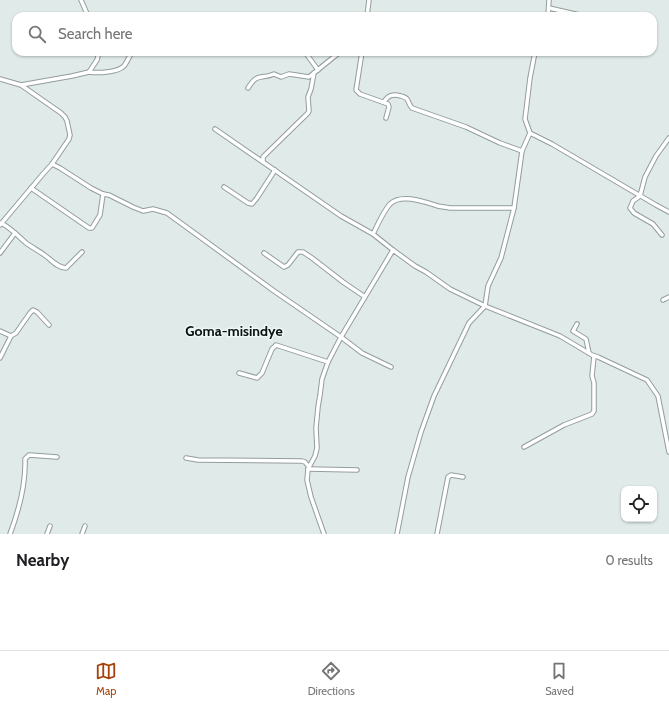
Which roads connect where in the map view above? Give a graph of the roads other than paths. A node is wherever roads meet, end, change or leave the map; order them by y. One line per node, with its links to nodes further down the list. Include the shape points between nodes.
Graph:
1 (81, 0): 5 (street)
2 (369, 0): 6 (street)
3 (549, 0): 4 (street)
4 (549, 8): 7 (street); 8 (street)
5 (86, 12)
6 (368, 12)
7 (548, 12)
8 (566, 12)
9 (98, 56): 16 (street)
10 (130, 56): 16 (street, via 121,68 113,71)
11 (308, 56): 15 (street)
12 (335, 56): 15 (street)
13 (361, 56): 21 (street, via 356,90 360,94)
14 (534, 56): 24 (street, via 525,119)
15 (318, 70): 17 (street)
16 (88, 72): 19 (street)
17 (314, 73): 20 (street, via 307,77 290,74 282,77 274,74 262,76 254,80); 27 (street, via 308,97 308,113 263,157)
18 (0, 79): 19 (street)
19 (21, 85): 28 (street, via 61,113 67,121 69,139)
20 (248, 88)
21 (384, 102): 22 (street, via 389,107); 26 (street, via 393,94 405,97 412,108)
22 (386, 118)
23 (215, 129): 27 (street)
24 (530, 133): 26 (street); 33 (street)
25 (669, 138): 33 (street, via 645,177)
26 (522, 151): 34 (street)
27 (263, 161): 29 (street)
28 (52, 164): 31 (street); 32 (street)
29 (275, 170): 30 (street, via 252,204); 38 (street, via 341,216)
30 (224, 187)
31 (31, 188): 32 (street, via 89,228 92,228 100,215); 36 (street)
32 (103, 194): 52 (street, via 143,211 153,209 167,213)
33 (640, 196): 35 (street); 39 (street, via 633,201 630,209 653,224)
34 (514, 208): 38 (street, via 450,208 400,199 390,204); 47 (street, via 501,258 488,286)
35 (669, 212)
36 (1, 224): 37 (street)
37 (15, 233): 41 (street, via 63,268 70,265); 42 (street)
38 (373, 234): 40 (street)
39 (662, 235)
40 (393, 250): 45 (street); 47 (street, via 450,289)
41 (82, 252)
42 (0, 253)
43 (264, 253): 45 (street, via 284,267 298,252 303,252)
44 (669, 296): 46 (street)
45 (365, 297): 52 (street)
46 (663, 300)
47 (485, 306): 53 (street, via 560,336); 72 (street, via 469,323 434,396 408,477)
48 (577, 324): 53 (street, via 573,331 586,339)
49 (49, 325): 51 (street, via 33,310)
50 (0, 331): 51 (street)
51 (11, 336): 55 (street)
52 (341, 337): 56 (street); 57 (street, via 362,353)
53 (589, 353): 54 (street)
54 (594, 356): 59 (street, via 592,414 564,425); 60 (street, via 647,380 658,396)
55 (0, 358)
56 (328, 362): 58 (street, via 276,345 257,378); 63 (street, via 322,379 318,407 317,448)
57 (391, 367)
58 (239, 373)
59 (524, 447)
60 (669, 452)
61 (57, 457): 68 (street, via 29,454 26,457 21,499)
62 (186, 458): 63 (street, via 302,461)
63 (308, 468): 64 (street); 71 (street, via 309,492)
64 (357, 470)
65 (464, 477): 73 (street, via 451,475 448,478)
66 (50, 526): 69 (street)
67 (85, 526): 70 (street)
68 (10, 534)
69 (48, 534)
70 (82, 534)
71 (324, 534)
72 (397, 534)
73 (437, 534)

